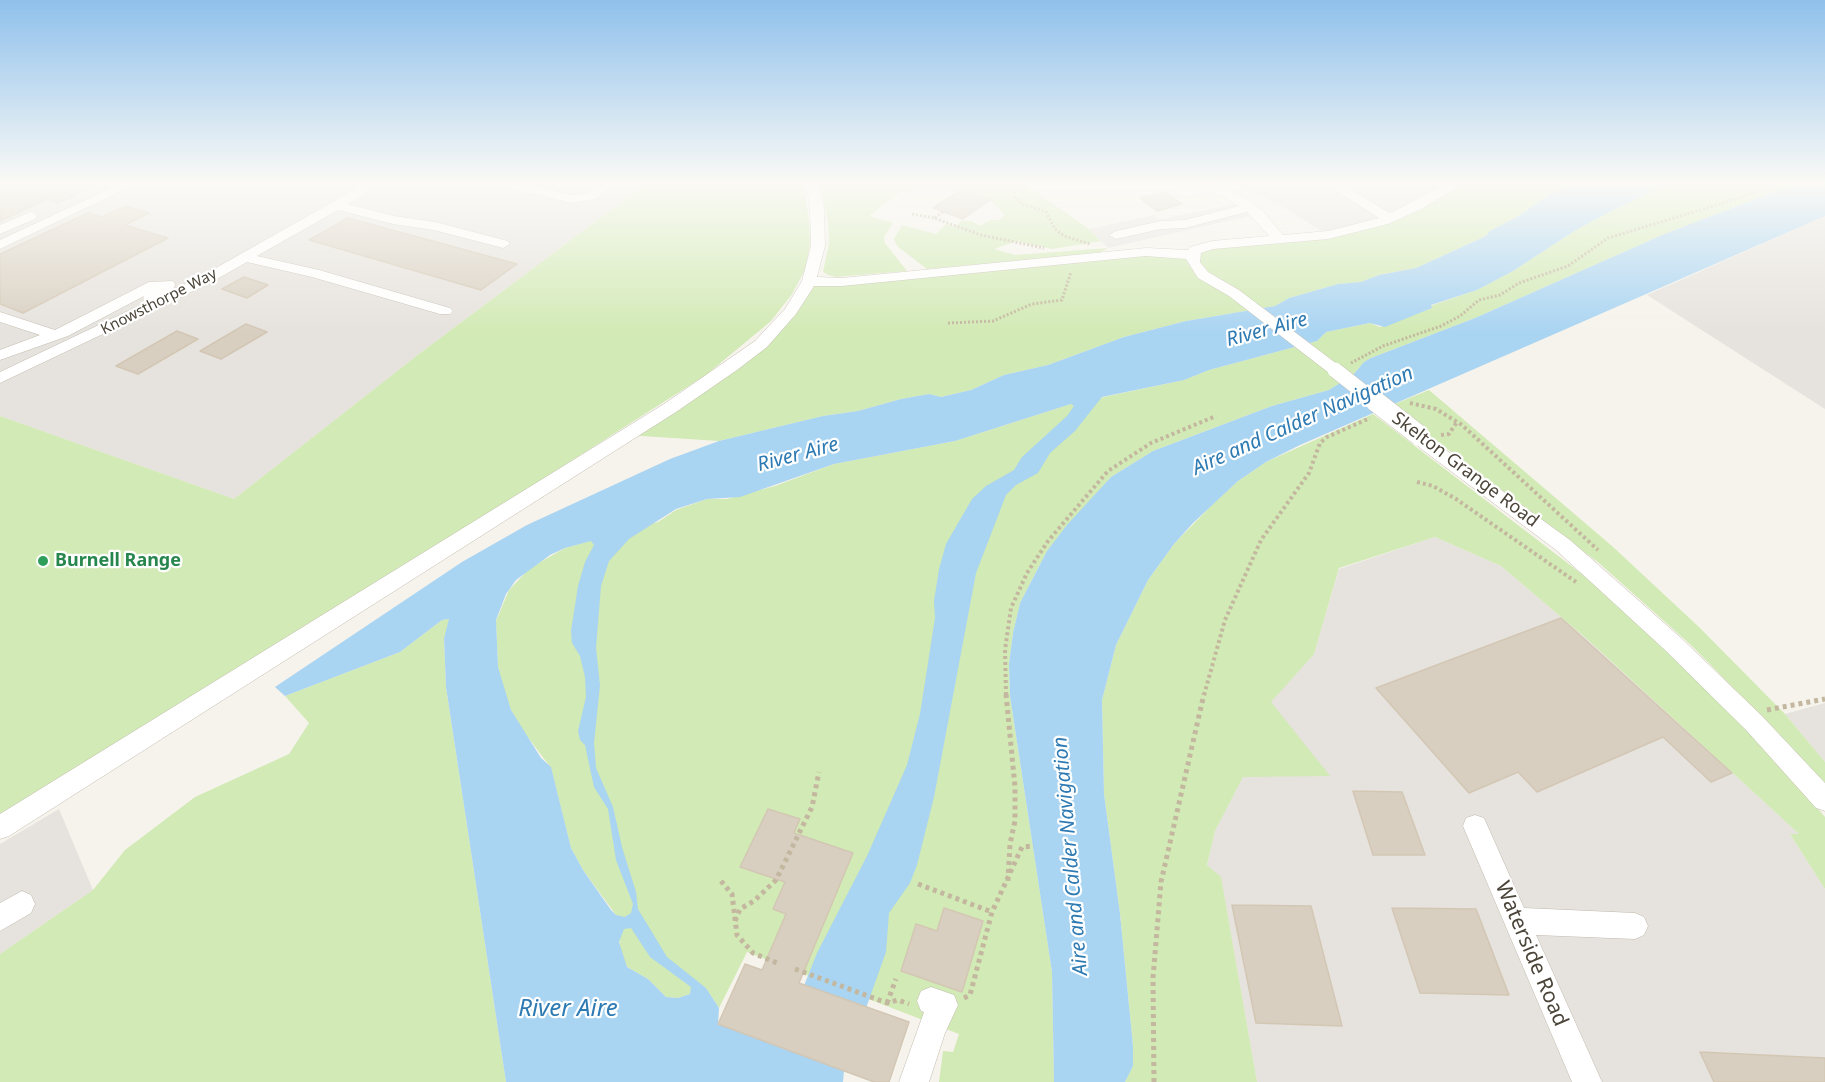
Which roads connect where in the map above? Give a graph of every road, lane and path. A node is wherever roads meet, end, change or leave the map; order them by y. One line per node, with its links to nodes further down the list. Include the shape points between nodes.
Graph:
1 (26, 232): 15 (street)
2 (288, 232): 19 (street, Knowsthorpe Way)
3 (460, 232): 13 (street)
4 (818, 232): 20 (street)
5 (973, 232): 16 (path)
6 (1059, 232): 14 (path)
7 (1127, 232): 11 (street)
8 (1273, 232): 12 (street)
9 (1337, 232): 12 (street)
10 (1624, 232): 26 (path, via 1608,238 1568,266 1479,300 1441,326)
11 (1116, 235)
12 (1278, 238): 18 (street, via 1212,245)
13 (503, 244)
14 (1089, 244): 17 (path); 17 (path, via 1092,247 1071,250)
15 (0, 245)
16 (1052, 249)
17 (1078, 252): 18 (street); 20 (street, via 842,282); 23 (path, via 1081,265 1071,271 1062,300 1032,304 993,321)
18 (1192, 255): 35 (street, Skelton Grange Road, bridge, via 1203,274 1234,293 1426,444 1563,545)
19 (245, 257): 21 (street); 28 (street, Knowsthorpe Way, via 185,290)
20 (809, 281): 41 (street, via 791,311 761,344 717,377)
21 (445, 311)
22 (0, 317): 24 (street)
23 (948, 323)
24 (55, 335): 25 (street); 27 (street, via 154,285 169,286 98,325)
25 (0, 355)
26 (1344, 364)
27 (0, 366)
28 (0, 378)
29 (1399, 405): 32 (path, via 1436,409)
30 (1216, 416): 44 (path, via 1151,443 1108,471 1048,541 1011,608 1005,685 1015,821)
31 (1373, 416): 56 (path, via 1320,443 1309,473 1261,540 1222,630 1161,882 1153,978)
32 (1457, 422): 33 (path, via 1449,434); 35 (path, via 1608,559)
33 (1438, 435)
34 (1417, 482): 35 (path, via 1456,499 1568,578)
35 (1587, 578): 37 (street, Skelton Grange Road, via 1673,644)
36 (1825, 699): 37 (path)
37 (1745, 714): 39 (street, Skelton Grange Road)
38 (819, 772): 47 (path, via 812,807 776,880 740,909)
39 (1825, 800)
40 (1475, 826): 48 (street, Waterside Road)
41 (0, 828)
42 (1034, 846): 44 (path, via 1022,847)
43 (721, 881): 47 (path, via 732,894)
44 (1008, 881): 46 (path)
45 (918, 884): 46 (path)
46 (992, 912): 54 (path, via 970,995)
47 (735, 921): 50 (path, via 744,945)
48 (1517, 921): 49 (street); 57 (street, Waterside Road)
49 (1635, 926)
50 (777, 963)
51 (795, 969): 53 (path)
52 (896, 980): 53 (path)
53 (887, 1003): 54 (path, via 897,1000 920,1008)
54 (937, 1003): 55 (street)
55 (914, 1082)
56 (1154, 1082)
57 (1587, 1082)

